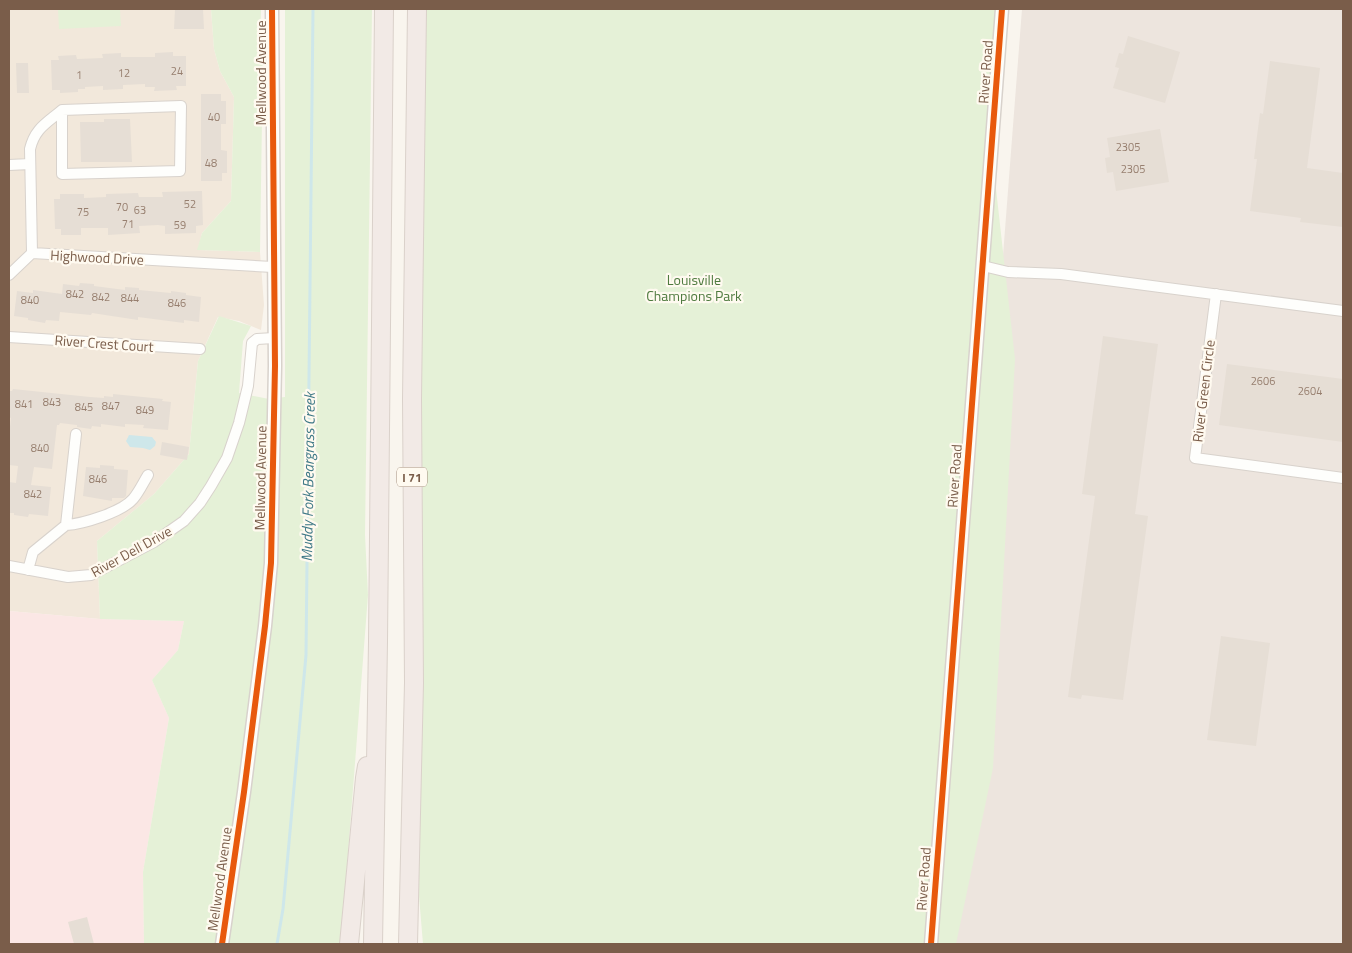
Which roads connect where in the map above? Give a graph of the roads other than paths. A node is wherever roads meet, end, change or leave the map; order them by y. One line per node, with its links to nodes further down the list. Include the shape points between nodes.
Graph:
1 (272, 9): 10 (street, Mellwood Avenue)
2 (384, 9): 24 (highway, I 71)
3 (416, 9): 23 (highway, I 71, via 412,399)
4 (1002, 9): 9 (street, River Road)
5 (62, 110): 5 (street, via 181,106 180,171 62,174); 6 (street, Highwood Drive, via 39,128 33,138)
6 (30, 164): 7 (street); 8 (street, Highwood Drive)
7 (9, 165)
8 (32, 253): 10 (street, Highwood Drive); 11 (street)
9 (983, 266): 12 (street, via 1008,272 1061,274); 30 (street, River Road)
10 (273, 267): 15 (street, Mellwood Avenue)
11 (9, 275)
12 (1216, 294): 13 (street); 19 (street, River Green Circle, via 1194,458)
13 (1343, 311)
14 (9, 337): 16 (street, River Crest Court)
15 (274, 338): 22 (street, River Dell Drive, via 257,339 252,343 248,386 227,458 200,503 184,521 154,542 91,575 68,577); 25 (street, Mellwood Avenue, via 271,563)
16 (200, 349)
17 (76, 434): 20 (street)
18 (148, 475): 20 (street, via 134,498 124,507)
19 (1343, 478)
20 (66, 525): 22 (street, via 33,552)
21 (9, 566): 22 (street, River Dell Drive)
22 (28, 570)
23 (414, 683): 28 (highway, I 71); 29 (highway)
24 (377, 721): 26 (highway, via 365,778); 27 (highway, I 71)
25 (222, 944)
26 (349, 944)
27 (373, 944)
28 (408, 944)
29 (419, 944)
30 (931, 944)

